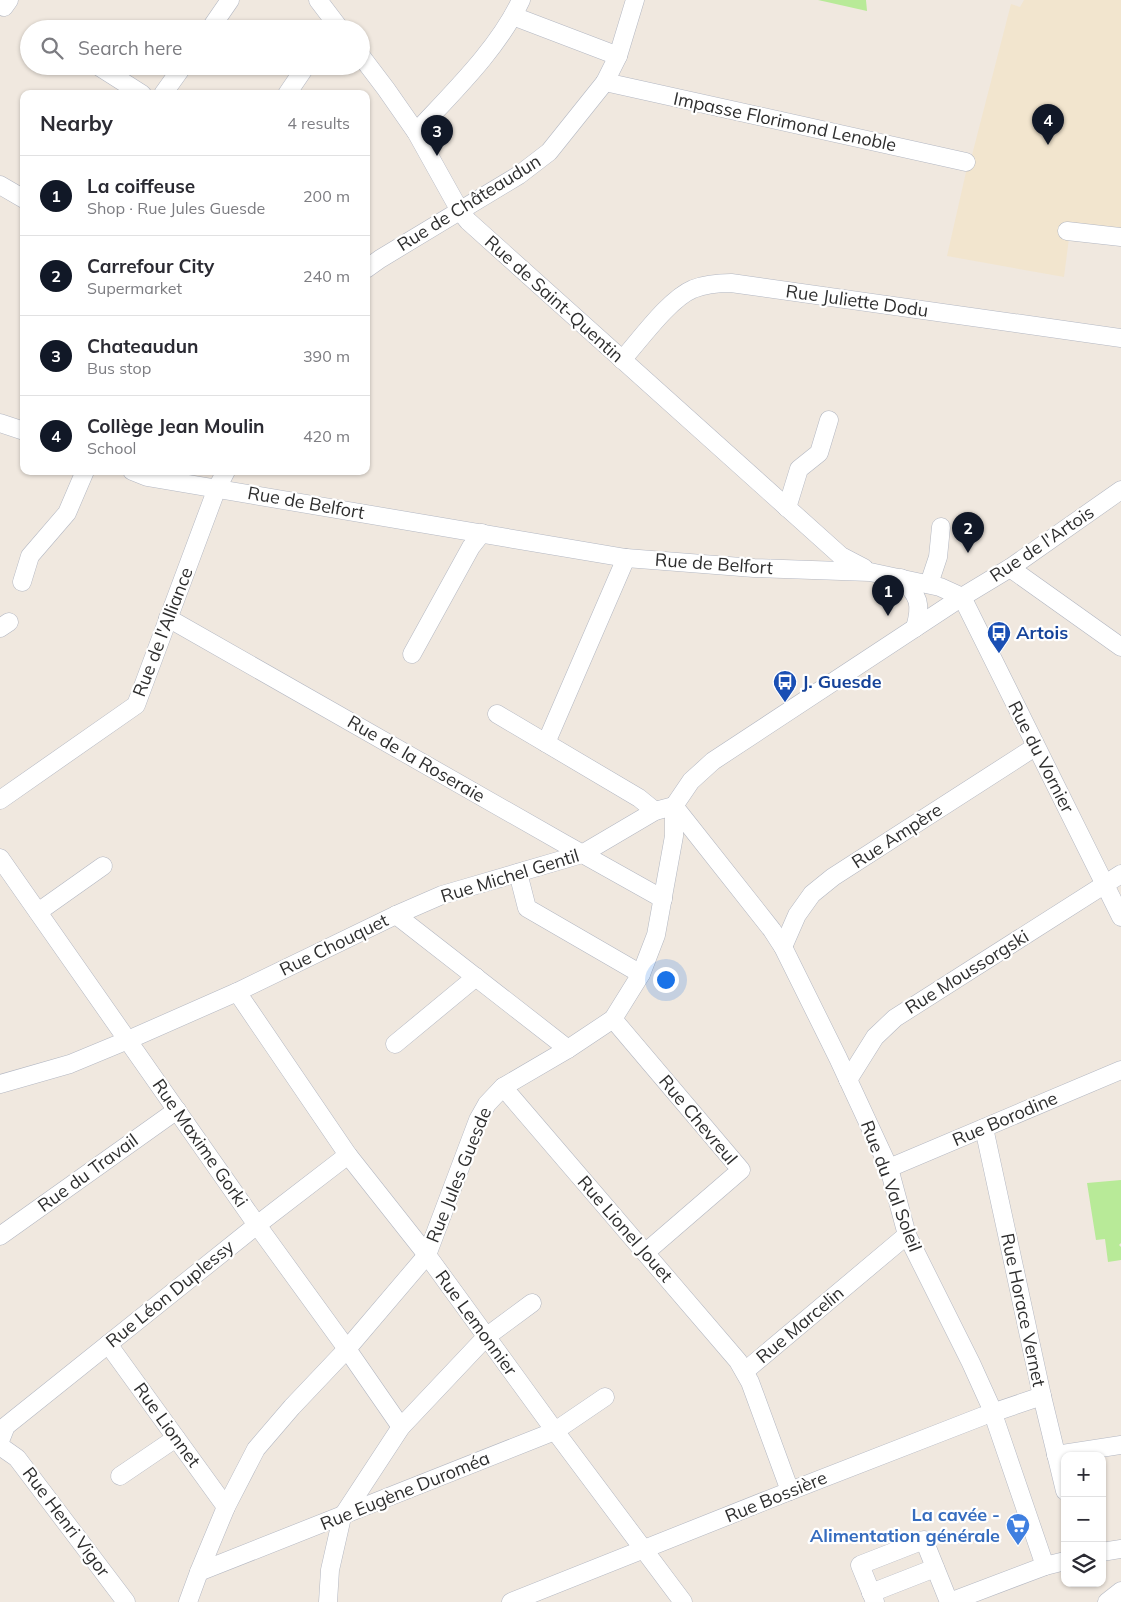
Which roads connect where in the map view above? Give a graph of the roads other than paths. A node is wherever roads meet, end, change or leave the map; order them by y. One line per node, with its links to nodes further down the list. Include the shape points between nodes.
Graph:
1 (9, 0): 6 (street, via 4,6)
2 (230, 0): 8 (street)
3 (318, 0): 9 (street)
4 (521, 0): 7 (street)
5 (635, 0): 10 (street, Rue de Châteaudun)
6 (0, 4)
7 (513, 16): 10 (street); 19 (street, via 473,70)
8 (216, 20)
9 (331, 20)
10 (618, 56): 15 (street, Rue de Châteaudun)
11 (370, 68): 19 (street, Rue de Saint-Quentin)
12 (112, 75): 16 (street)
13 (177, 75): 17 (street)
14 (300, 75): 18 (street)
15 (605, 82): 20 (street, Impasse Florimond Lenoble); 23 (street, Rue de Châteaudun, via 549,152 519,175)
16 (136, 90)
17 (166, 90)
18 (290, 90)
19 (416, 132): 23 (street, Rue de Saint-Quentin)
20 (966, 162)
21 (0, 185): 22 (street)
22 (20, 197)
23 (460, 210): 26 (street, Rue de Châteaudun); 28 (street, Rue de Saint-Quentin, via 468,221)
24 (1067, 231): 25 (street)
25 (1121, 237)
26 (370, 266)
27 (1121, 338): 28 (street, Rue Juliette Dodu, via 714,283 692,290 671,305)
28 (622, 360): 37 (street, Rue de Saint-Quentin)
29 (829, 420): 37 (street, via 819,453 799,468)
30 (0, 422): 31 (street)
31 (20, 430)
32 (83, 475): 46 (street, via 67,513 30,556)
33 (142, 475): 35 (street, Rue de Belfort)
34 (224, 475): 35 (street)
35 (217, 488): 39 (street, Rue de Belfort); 49 (street, Rue de l'Alliance)
36 (1121, 490): 42 (street, Rue de l'Artois)
37 (787, 508): 40 (street, Rue de Saint-Quentin)
38 (942, 527): 47 (street, via 938,557)
39 (482, 533): 41 (street, Rue de Belfort); 52 (street, via 471,547)
40 (825, 542): 43 (street, Rue de Belfort, via 819,556); 44 (street, Rue de Saint-Quentin, via 841,556)
41 (626, 558): 43 (street, Rue de Belfort); 54 (street)
42 (1010, 568): 48 (street, Rue de l'Artois); 51 (street)
43 (799, 569): 44 (street, Rue de Belfort)
44 (870, 572): 45 (street, Rue de Belfort)
45 (901, 578): 47 (street, Rue de Belfort); 50 (street, via 914,590 918,604)
46 (22, 582)
47 (929, 584): 48 (street, Rue de Belfort)
48 (962, 597): 50 (street); 55 (street, Rue du Vornier)
49 (168, 618): 56 (street, Rue de l'Alliance, via 136,705); 59 (street, Rue de la Roseraie)
50 (915, 628): 57 (street, via 713,761 691,780)
51 (1121, 647)
52 (412, 654)
53 (497, 714): 54 (street)
54 (546, 742): 58 (street)
55 (1035, 747): 65 (street, Rue du Vornier); 70 (street, Rue Ampère, via 833,877 812,894 797,915)
56 (0, 800)
57 (674, 806): 58 (street, Rue Michel Gentil); 66 (street, Rue Jules Guesde, via 674,836); 70 (street, Rue du Val Soleil)
58 (655, 811): 59 (street, Rue Michel Gentil)
59 (582, 854): 62 (street, Rue Michel Gentil); 66 (street, Rue de la Roseraie)
60 (0, 858): 64 (street, Rue Maxime Gorki)
61 (103, 866): 67 (street)
62 (518, 873): 68 (street, Rue Michel Gentil, via 442,895); 71 (street, via 527,908)
63 (1121, 874): 65 (street, Rue Moussorgski)
64 (5, 876): 67 (street, Rue Maxime Gorki)
65 (1105, 884): 69 (street, Rue du Vornier); 79 (street, Rue Moussorgski, via 895,1018 875,1037)
66 (663, 899): 71 (street, Rue Jules Guesde, via 656,935)
67 (38, 912): 75 (street, Rue Maxime Gorki)
68 (396, 915): 72 (street, Rue Chouquet); 73 (street, Rue Chouquet)
69 (1121, 917)
70 (783, 948): 79 (street, Rue du Val Soleil)
71 (641, 974): 74 (street, Rue Jules Guesde)
72 (476, 977): 76 (street); 77 (street, Rue Chouquet)
73 (237, 992): 75 (street, Rue Chouquet); 84 (street, Rue Lemonnier)
74 (613, 1019): 77 (street, Rue Jules Guesde); 89 (street, Rue Chevreul, via 742,1170)
75 (128, 1040): 80 (street, Rue Chouquet, via 70,1064); 82 (street, Rue Maxime Gorki)
76 (395, 1044)
77 (568, 1049): 81 (street, Rue Jules Guesde)
78 (1121, 1070): 83 (street, Rue Borodine)
79 (848, 1080): 85 (street, Rue du Val Soleil)
80 (0, 1084)
81 (503, 1088): 89 (street, Rue Lionel Jouet); 90 (street, Rue Jules Guesde, via 486,1104 478,1120)
82 (177, 1110): 86 (street, Rue Maxime Gorki); 88 (street, Rue du Travail)
83 (984, 1128): 85 (street, Rue Borodine); 96 (street, Rue Horace Vernet)
84 (348, 1155): 86 (street, Rue Léon Duplessy); 90 (street, Rue Lemonnier)
85 (889, 1168): 87 (street, Rue du Val Soleil)
86 (257, 1225): 93 (street, Rue Léon Duplessy); 94 (street, Rue Maxime Gorki)
87 (907, 1234): 95 (street, Rue Marcelin); 98 (street, Rue du Val Soleil)
88 (0, 1236)
89 (646, 1252): 95 (street, Rue Lionel Jouet)
90 (427, 1255): 92 (street, Rue Lemonnier); 94 (street, Rue Jules Guesde)
91 (532, 1303): 92 (street)
92 (486, 1337): 99 (street); 100 (street, Rue Lemonnier)
93 (108, 1344): 101 (street, Rue Lionnet); 102 (street, Rue Léon Duplessy, via 6,1426)
94 (347, 1349): 99 (street, Rue Maxime Gorki); 109 (street, Rue Jules Guesde, via 256,1449)
95 (745, 1371): 108 (street, Rue Marcelin)
96 (1042, 1396): 98 (street, Rue Bossière); 105 (street, Rue Horace Vernet)
97 (604, 1397): 100 (street, Rue Eugène Duroméa)
98 (993, 1413): 108 (street, Rue Bossière); 115 (street, Rue du Val Soleil)
99 (401, 1427): 110 (street)
100 (556, 1431): 110 (street, Rue Eugène Duroméa); 112 (street, Rue Lemonnier)
101 (176, 1438): 107 (street); 109 (street, Rue Lionnet)
102 (0, 1441)
103 (1121, 1445): 105 (street)
104 (0, 1446): 120 (street, Rue Henri Vigor, via 17,1458)
105 (1056, 1455): 106 (street, Rue Horace Vernet)
106 (1061, 1475)
107 (120, 1476)
108 (790, 1491): 112 (street, Rue Bossière)
109 (226, 1507): 117 (street, Rue Jules Guesde)
110 (342, 1516): 117 (street, Rue Eugène Duroméa); 122 (street, via 330,1570)
111 (1121, 1549): 113 (street)
112 (645, 1550): 123 (street, Rue Bossière); 124 (street, Rue Lemonnier)
113 (1106, 1551)
114 (1061, 1562): 115 (street)
115 (1045, 1566): 125 (street)
116 (936, 1568): 119 (street); 119 (street, via 924,1540 860,1564); 125 (street)
117 (199, 1572): 121 (street, Rue Jules Guesde)
118 (1121, 1591): 126 (street)
119 (873, 1597)
120 (126, 1602)
121 (188, 1602)
122 (328, 1602)
123 (511, 1602)
124 (683, 1602)
125 (950, 1602)
126 (1107, 1602)

